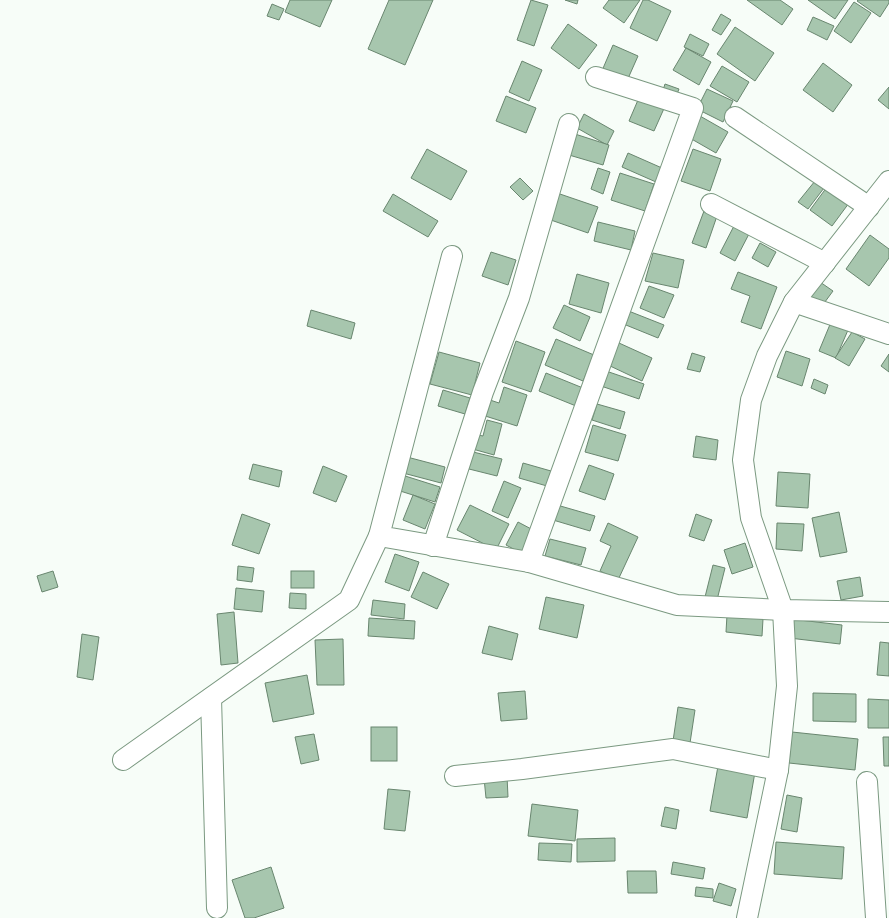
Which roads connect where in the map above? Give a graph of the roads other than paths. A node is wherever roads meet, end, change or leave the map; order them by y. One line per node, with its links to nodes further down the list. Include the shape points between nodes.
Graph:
1 (596, 77): 13 (street, via 693,108)
2 (735, 117): 6 (street)
3 (569, 124): 12 (street, via 519,298 483,392)
4 (889, 181): 6 (street)
5 (711, 204): 8 (street)
6 (869, 206): 8 (street)
7 (452, 256): 11 (street)
8 (825, 263): 9 (street)
9 (794, 302): 10 (street); 14 (street, via 767,356 751,400 743,460 751,518)
10 (889, 334)
11 (379, 536): 12 (street); 16 (street, via 349,600)
12 (433, 546): 13 (street)
13 (529, 562): 14 (street, via 677,605)
14 (783, 610): 15 (street); 18 (street, via 787,686)
15 (889, 612)
16 (211, 698): 17 (street); 21 (street)
17 (123, 760)
18 (778, 770): 19 (street, via 672,748); 22 (street)
19 (455, 776)
20 (868, 782): 23 (street)
21 (217, 908)
22 (747, 918)
23 (876, 918)

